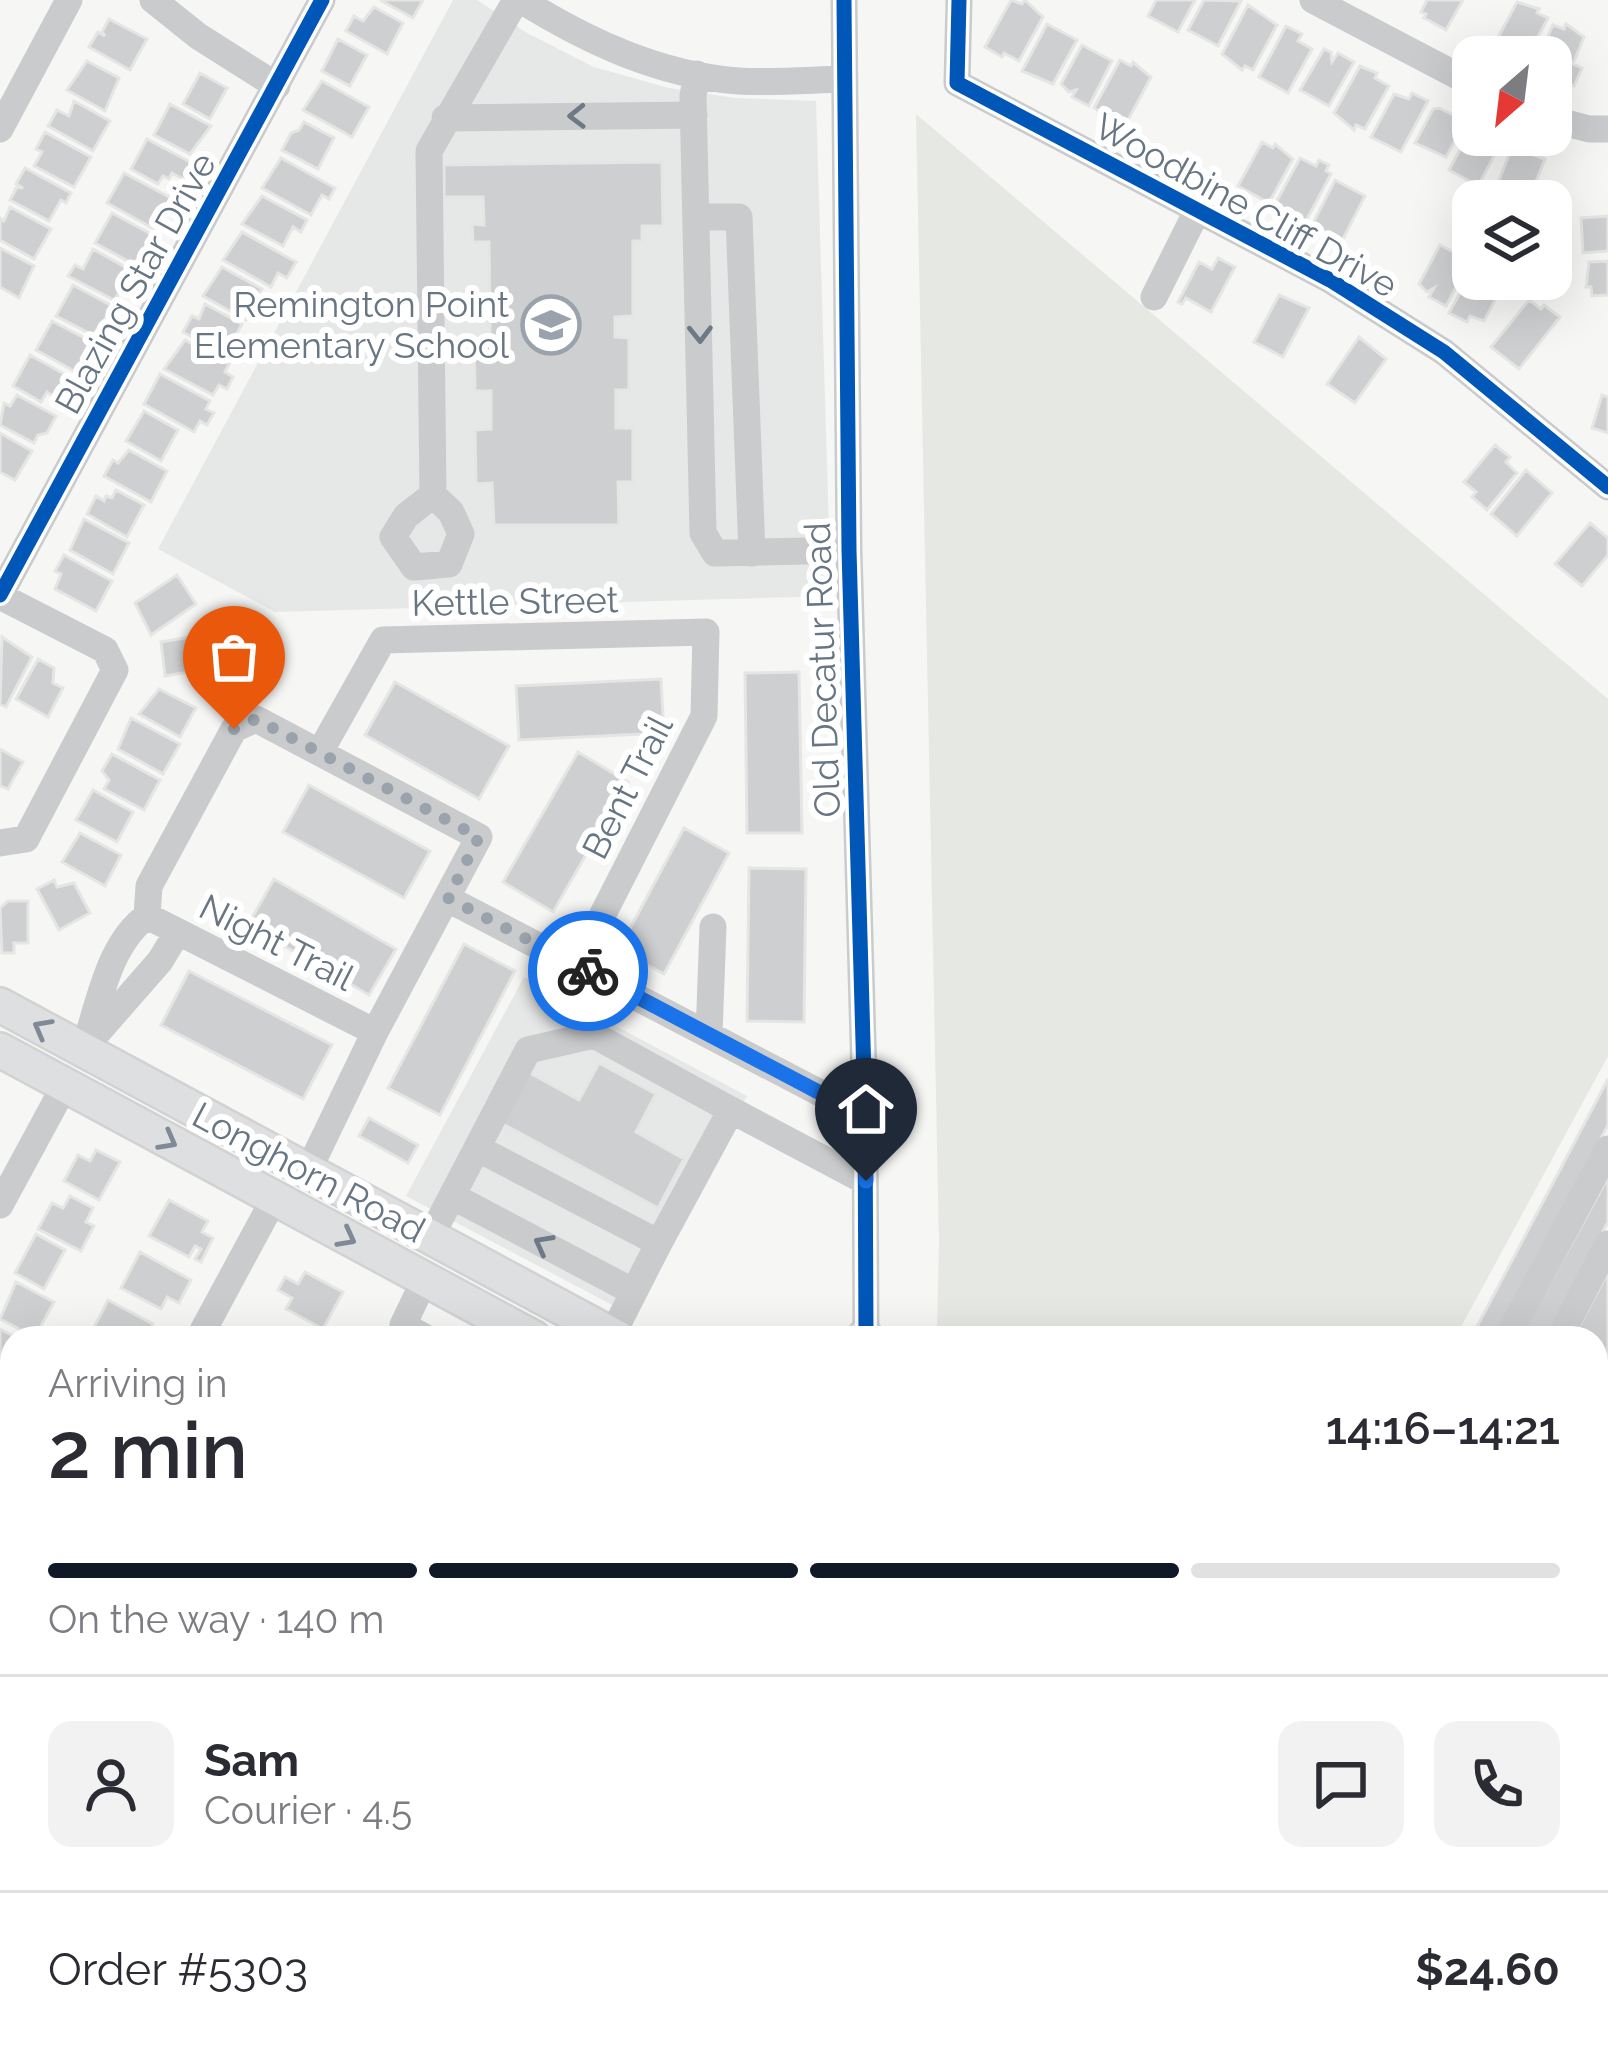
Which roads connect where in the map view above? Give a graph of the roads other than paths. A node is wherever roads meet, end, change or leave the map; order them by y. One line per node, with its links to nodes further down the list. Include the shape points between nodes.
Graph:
1 (69, 0): 15 (street)
2 (153, 0): 11 (street)
3 (322, 0): 11 (street, Blazing Star Drive)
4 (518, 0): 9 (street, via 581,38); 13 (street)
5 (844, 0): 10 (street, Old Decatur Road)
6 (959, 0): 17 (street, Woodbine Cliff Drive, via 957,83)
7 (1313, 0): 8 (street)
8 (1452, 73)
9 (697, 74): 10 (street); 12 (street)
10 (842, 79): 22 (street, Old Decatur Road)
11 (277, 86): 24 (street, Blazing Star Drive)
12 (694, 115): 13 (street, one-way to 13); 18 (street)
13 (445, 118): 21 (street, via 429,151)
14 (1572, 125): 16 (street)
15 (0, 129)
16 (1608, 129)
17 (1198, 209): 19 (street); 20 (street, Woodbine Cliff Drive, via 1444,352)
18 (698, 217): 23 (street, one-way to 23, via 703,532 715,553); 23 (street, via 739,217)
19 (1154, 297)
20 (1608, 487)
21 (433, 495)
22 (849, 550): 23 (street); 40 (street, Old Decatur Road)
23 (752, 554)
24 (0, 596): 27 (street, via 105,650 115,670 26,839)
25 (706, 632): 26 (street, Kettle Street, via 383,640); 32 (street, Bent Trail, via 704,716)
26 (320, 752): 28 (street, via 479,837); 29 (street, via 256,719 234,729 149,886)
27 (0, 843)
28 (448, 898): 32 (street); 34 (street)
29 (146, 916): 31 (street, Night Trail); 37 (street, via 115,955)
30 (713, 927): 35 (street)
31 (177, 933): 34 (street, Night Trail); 37 (street)
32 (577, 965): 35 (street)
33 (0, 1005): 37 (main road, Longhorn Road, one-way to 33)
34 (375, 1032): 43 (street)
35 (709, 1034): 40 (street)
36 (0, 1050): 38 (main road, Longhorn Road)
37 (83, 1051): 38 (main road); 43 (main road, Longhorn Road)
38 (65, 1085): 46 (main road, Longhorn Road, one-way to 46); 47 (street)
39 (731, 1109): 41 (street, via 594,1035 528,1049); 44 (street); 49 (street)
40 (865, 1112): 44 (street, Old Decatur Road)
41 (477, 1148): 45 (street); 49 (street)
42 (1608, 1149): 59 (street)
43 (309, 1169): 48 (main road, Longhorn Road)
44 (866, 1181): 58 (street, Old Decatur Road)
45 (452, 1196): 48 (street); 52 (street, one-way to 45)
46 (274, 1199): 51 (main road, Longhorn Road, one-way to 51); 53 (street)
47 (0, 1205)
48 (430, 1238): 51 (main road); 56 (main road, Longhorn Road)
49 (659, 1243): 52 (street)
50 (1608, 1244): 60 (street)
51 (418, 1276): 54 (street); 55 (main road, Longhorn Road)
52 (634, 1292): 57 (street)
53 (205, 1326)
54 (405, 1326)
55 (512, 1326)
56 (596, 1326)
57 (619, 1326)
58 (865, 1326)
59 (1513, 1326)
60 (1564, 1326)

